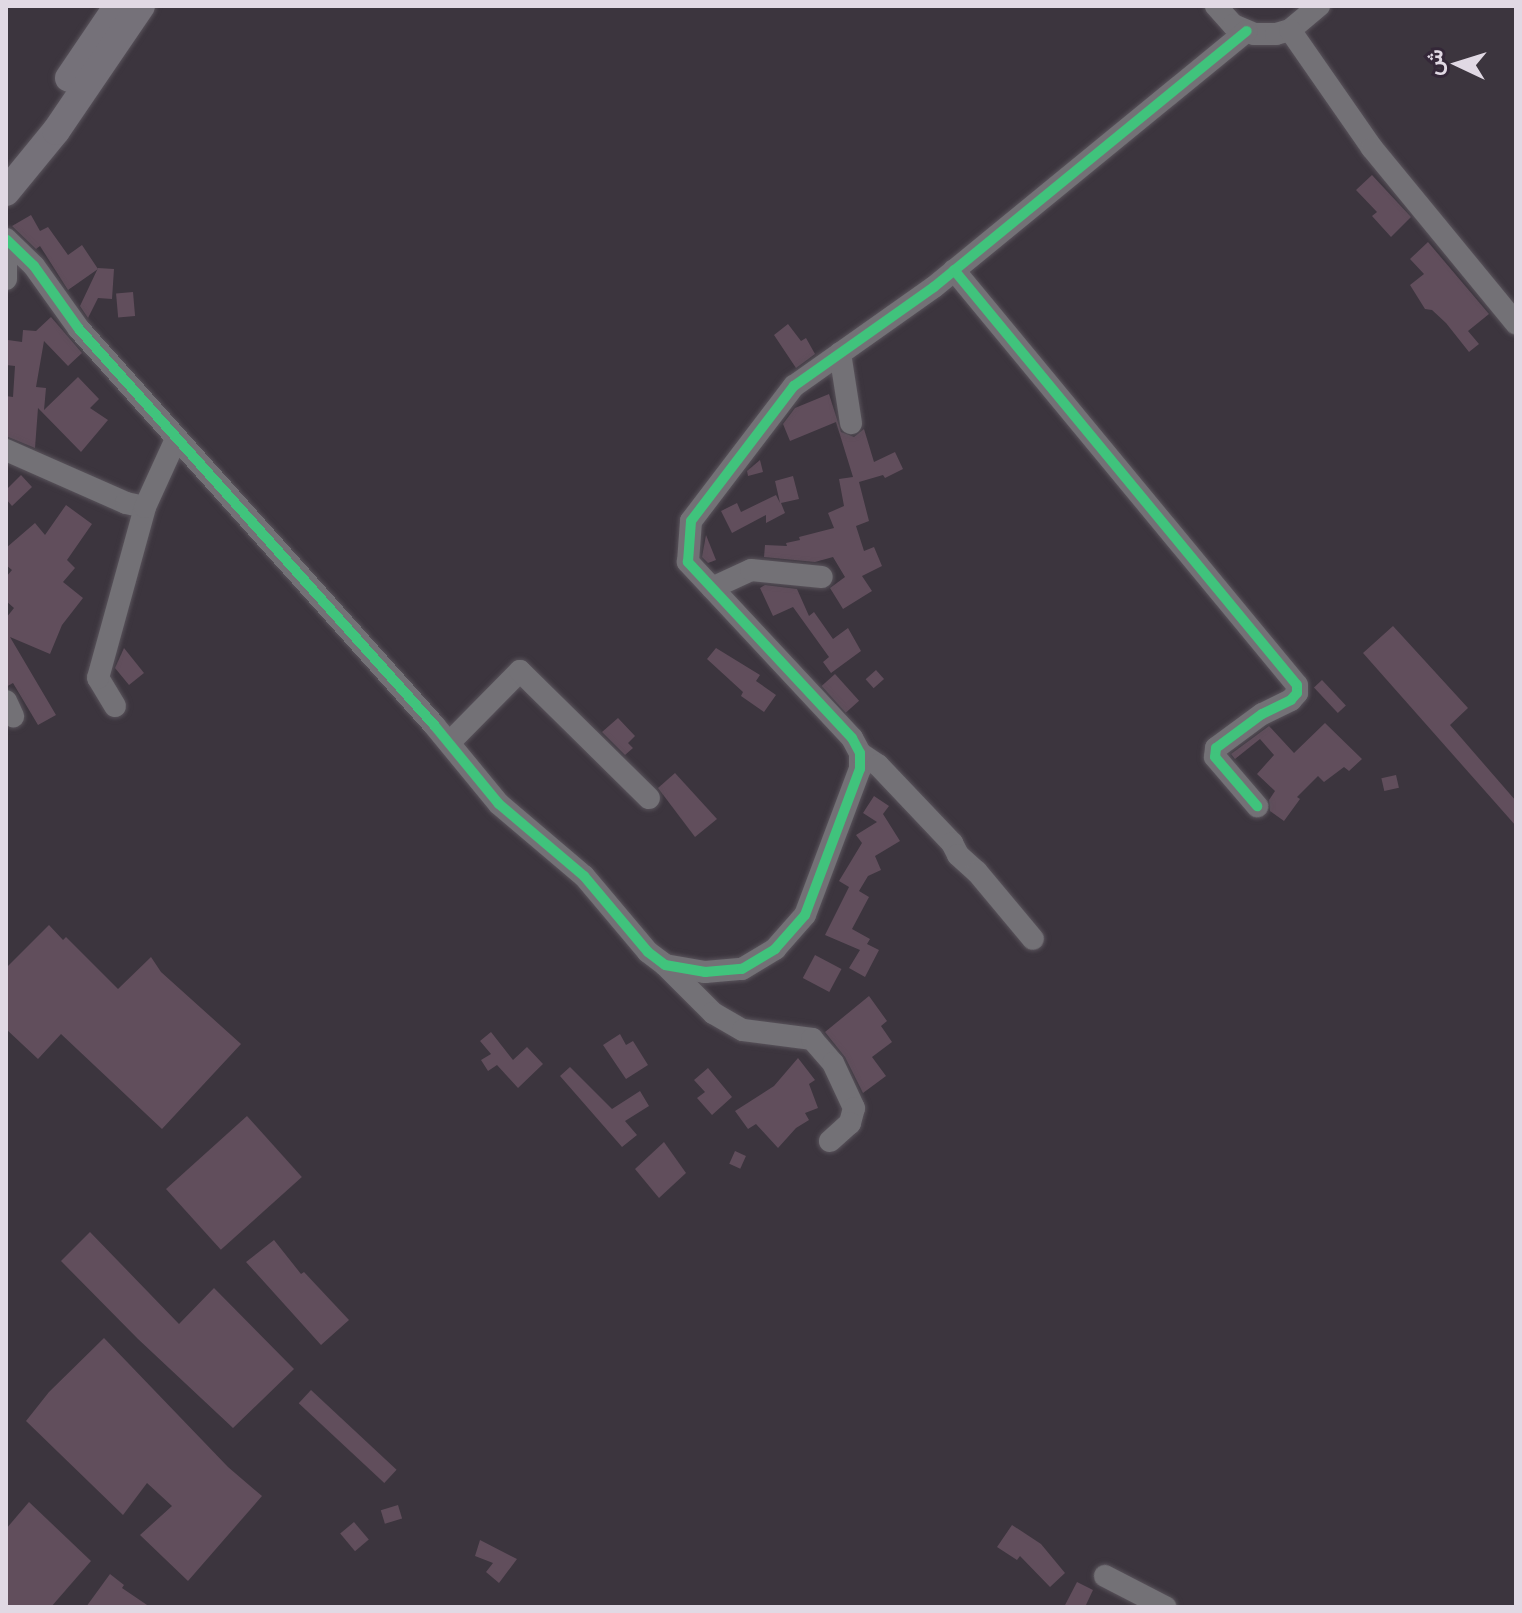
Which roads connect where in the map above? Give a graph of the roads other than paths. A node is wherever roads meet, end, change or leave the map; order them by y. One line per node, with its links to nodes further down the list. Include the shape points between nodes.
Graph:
1 (118, 6): 7 (main road)
2 (141, 6): 8 (main road, via 56,131)
3 (1216, 6): 6 (street, via 1233,25)
4 (1319, 6): 5 (street)
5 (1290, 30): 6 (street); 12 (street, via 1372,148)
6 (1247, 31): 10 (street)
7 (6, 167)
8 (6, 192)
9 (7, 240): 11 (street); 15 (street)
10 (954, 270): 13 (street); 24 (street, via 1297,685 1291,700 1216,748 1215,757)
11 (6, 279)
12 (1516, 323)
13 (840, 353): 14 (street); 19 (street, via 794,386 691,521 688,562)
14 (851, 423)
15 (176, 439): 17 (street); 21 (street)
16 (6, 450): 17 (street)
17 (145, 507): 20 (street, via 98,678)
18 (822, 577): 19 (street, via 751,570)
19 (712, 588): 22 (street, via 852,738)
20 (115, 706)
21 (449, 743): 23 (street, via 520,671); 26 (street, via 499,804 584,876)
22 (860, 753): 25 (street, via 878,765 952,843); 26 (street, via 860,769 805,915 775,949 742,969 705,972)
23 (649, 798)
24 (1257, 806)
25 (1033, 939)
26 (665, 965): 27 (street, via 713,1013 743,1030 812,1039 833,1063 854,1108 850,1123)
27 (830, 1141)
28 (1105, 1576): 29 (street)
29 (1165, 1607)

